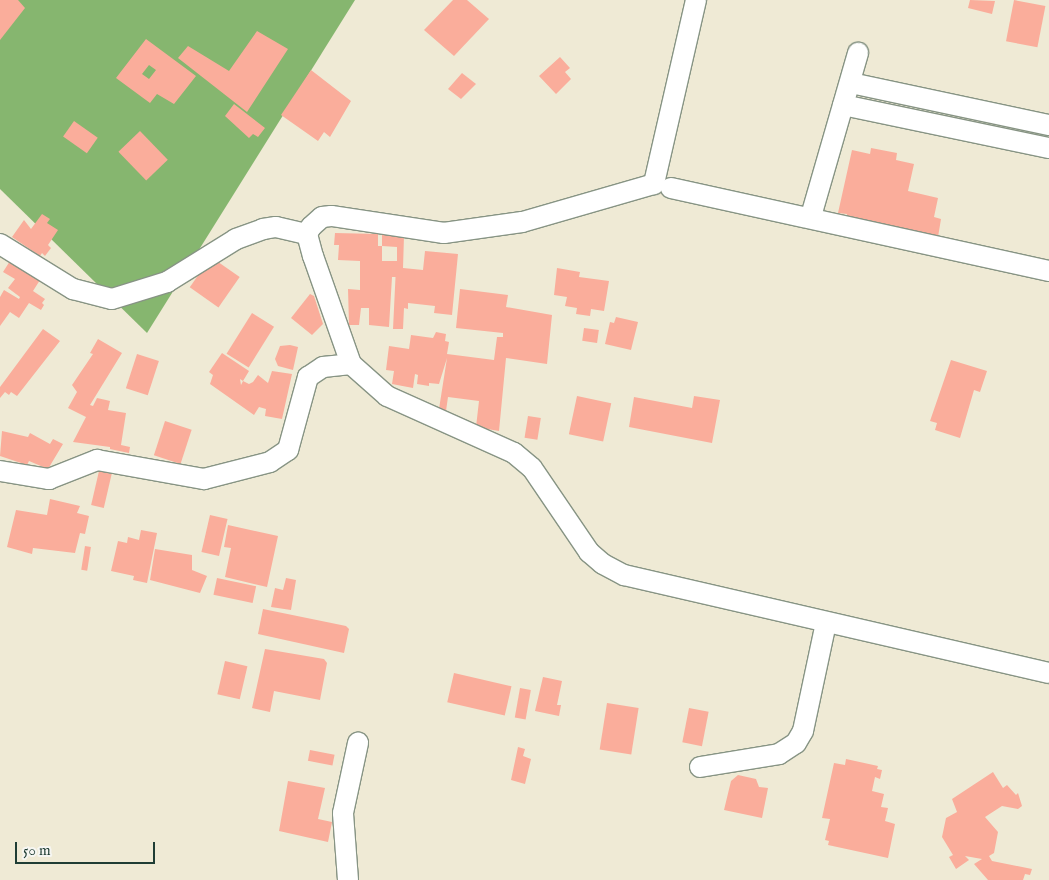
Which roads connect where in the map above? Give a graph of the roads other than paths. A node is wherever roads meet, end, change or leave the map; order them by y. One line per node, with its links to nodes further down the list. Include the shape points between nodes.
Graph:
1 (696, 0): 11 (street, via 654,184 522,222 444,233 331,216 318,220)
2 (858, 53): 3 (street)
3 (852, 83): 4 (street); 5 (street)
4 (843, 105): 7 (street); 10 (street)
5 (957, 106): 6 (street); 7 (street)
6 (1049, 125)
7 (951, 128): 8 (street)
8 (1049, 148)
9 (671, 188): 10 (street)
10 (810, 216): 13 (street)
11 (307, 234): 12 (street, via 276,227 263,229 236,239 167,282 112,299 73,289); 14 (street)
12 (0, 245)
13 (1049, 271)
14 (351, 364): 15 (street, via 323,367 308,377 288,450 270,462 204,479 97,460 49,479); 16 (street, via 387,396 514,453 532,468 589,552 603,564 624,575)
15 (0, 471)
16 (826, 623): 17 (street); 19 (street, via 803,731 796,743 779,754)
17 (1049, 673)
18 (358, 743): 20 (street, via 343,812)
19 (700, 766)
20 (348, 880)

